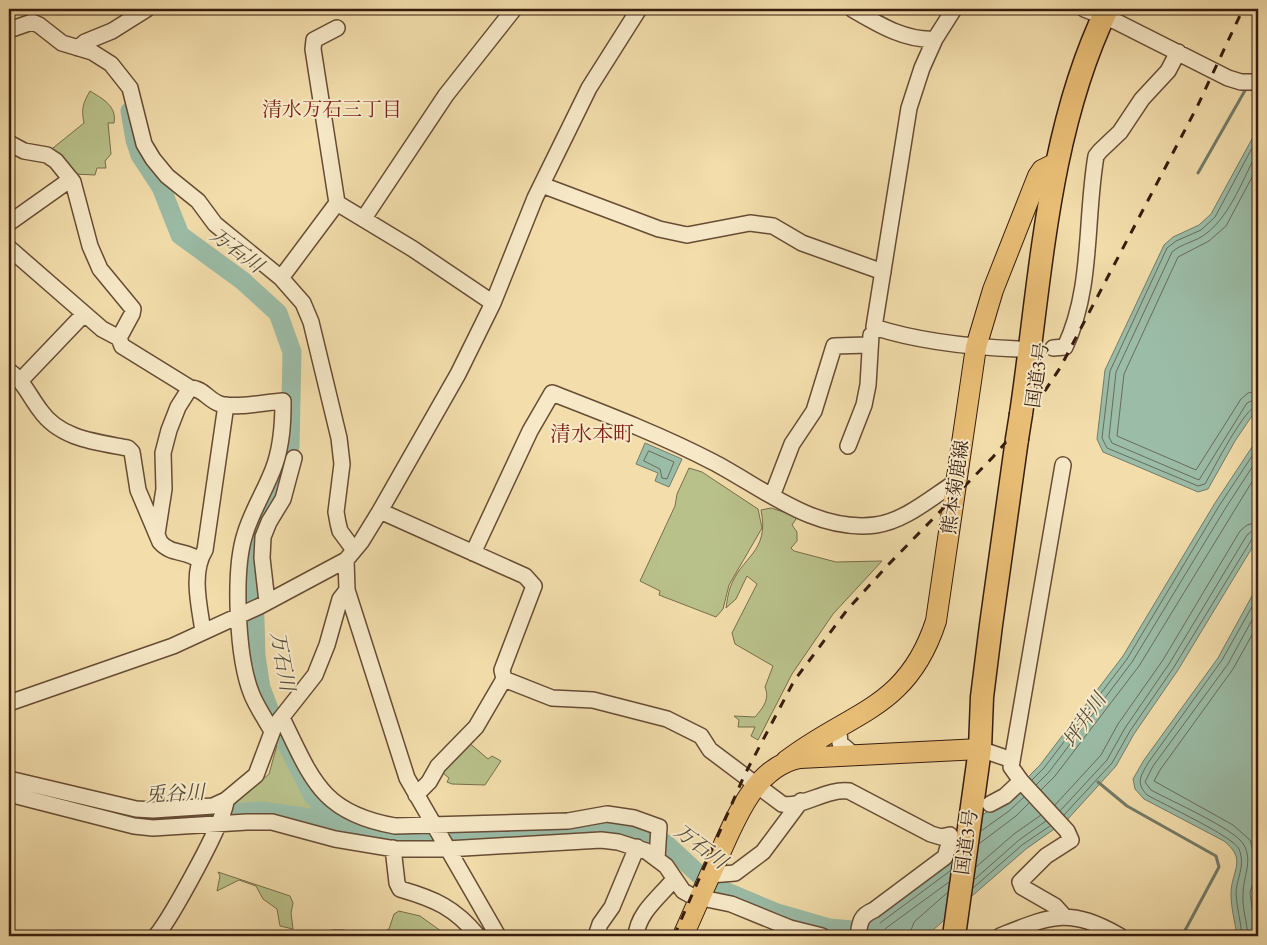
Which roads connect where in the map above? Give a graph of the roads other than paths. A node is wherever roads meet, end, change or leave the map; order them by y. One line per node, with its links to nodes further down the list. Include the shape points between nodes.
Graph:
1 (148, 9): 10 (street)
2 (514, 9): 18 (street, via 446,95)
3 (639, 9): 16 (street, via 601,67)
4 (852, 9): 9 (street, via 888,29 914,38)
5 (954, 9): 9 (street)
6 (1107, 13): 11 (street); 14 (highway, 国道3号, via 1072,104); 34 (highway, 国道3号, via 1094,80 1069,164)
7 (337, 28): 17 (street, via 314,40 313,49)
8 (9, 35): 10 (street, via 32,22 62,43)
9 (935, 39): 21 (street, via 909,108)
10 (78, 48): 22 (street, via 102,57 126,79 144,144 167,176 198,201 210,220 225,234)
11 (1178, 52): 12 (street, via 1228,78); 29 (street, via 1168,71 1142,99 1120,132 1096,156 1082,302 1065,347)
12 (1251, 83)
13 (9, 143): 15 (street, via 24,151 47,156)
14 (1056, 163): 28 (main road, 熊本菊鹿線, via 1042,170 1038,176 993,290); 34 (highway, 国道3号)
15 (71, 179): 19 (street); 26 (street, via 100,269 132,308)
16 (542, 185): 21 (street, via 659,229 687,235 750,223 773,226 802,243); 23 (street)
17 (337, 203): 18 (street); 22 (street)
18 (364, 218): 23 (street)
19 (9, 223)
20 (9, 248): 24 (street)
21 (883, 272): 25 (street)
22 (281, 278): 43 (street, via 303,303 311,322 340,447 342,477 336,512)
23 (493, 303): 40 (street, via 458,374)
24 (84, 314): 26 (street); 31 (street)
25 (874, 327): 27 (street); 28 (street)
26 (119, 338): 32 (street, via 122,346)
27 (868, 345): 35 (street, via 868,385); 39 (street, via 834,346 814,411 792,444)
28 (976, 347): 30 (street); 38 (main road, 熊本菊鹿線)
29 (1053, 348)
30 (1018, 349)
31 (15, 376): 41 (street, via 41,413 69,435 128,448 132,452 138,490)
32 (190, 388): 33 (street, via 196,388); 41 (street, via 172,420 165,445 164,489)
33 (226, 405): 44 (street, via 205,550); 47 (street, via 283,401 282,434 275,464 250,520 241,550 238,568)
34 (1025, 420): 53 (highway, 国道3号, via 1000,653 993,701)
35 (848, 446)
36 (294, 458): 46 (street, via 283,499 268,522 263,537)
37 (1063, 465): 55 (street)
38 (956, 482): 39 (street, via 912,510 876,525 819,519); 52 (main road, 熊本菊鹿線, via 931,638 920,660 901,685 884,700)
39 (772, 496): 42 (street, via 713,462 552,393 530,431)
40 (380, 511): 42 (street); 43 (street)
41 (157, 534): 44 (street, via 166,549)
42 (473, 553): 49 (street, via 525,576 534,586 502,670)
43 (350, 555): 45 (street); 46 (street)
44 (199, 560): 48 (street, via 197,598)
45 (347, 590): 51 (street, via 340,599 328,645 315,676); 61 (street, via 398,752)
46 (264, 604): 47 (street)
47 (242, 614): 48 (street); 51 (street, via 240,635 252,694)
48 (203, 631): 50 (street, via 173,646)
49 (504, 679): 58 (street, via 552,698 593,700 667,719 701,736 710,750); 61 (street, via 476,727 438,766)
50 (9, 703)
51 (277, 724): 64 (street, via 256,775); 65 (street, via 326,796 368,821 395,826)
52 (842, 726): 54 (street, via 840,743); 56 (main road, 熊本菊鹿線)
53 (980, 749): 54 (main road); 55 (street); 66 (highway, 国道3号)
54 (854, 755): 56 (main road)
55 (1012, 760): 59 (street, via 1011,767)
56 (786, 761): 58 (main road, 熊本菊鹿線)
57 (9, 779): 64 (street, via 136,809 213,806)
58 (758, 784): 62 (street, via 782,804 789,806); 71 (main road, 熊本菊鹿線, via 737,815)
59 (1024, 784): 63 (street); 74 (street, via 1067,831 1071,840 1046,856 1020,882 1022,887 1055,906)
60 (9, 794): 64 (street, via 134,826)
61 (416, 795): 65 (street)
62 (801, 801): 66 (street, via 830,792 849,791 931,834); 71 (street, via 763,852 736,873)
63 (990, 804)
64 (222, 813): 69 (street, via 247,822 272,822 335,839); 77 (street, via 176,908)
65 (434, 826): 67 (street); 70 (street, via 568,821 615,814 659,827)
66 (954, 837): 75 (street, via 945,857 864,914); 83 (highway, 国道3号)
67 (445, 846): 68 (street, via 600,840); 69 (street); 76 (street)
68 (637, 847): 70 (street); 79 (street)
69 (393, 848): 78 (street, via 400,889 435,899 466,922)
70 (657, 856): 72 (street)
71 (710, 875): 73 (main road, 熊本菊鹿線)
72 (674, 879): 73 (street, via 683,890); 80 (street, via 645,911)
73 (701, 896): 81 (main road, 熊本菊鹿線); 82 (street)
74 (1064, 916): 84 (street); 85 (street, via 1083,918)
75 (859, 929)
76 (493, 935)
77 (156, 936)
78 (478, 936)
79 (596, 936)
80 (636, 936)
81 (683, 936)
82 (822, 936)
83 (954, 936)
84 (1000, 936)
85 (1120, 936)

